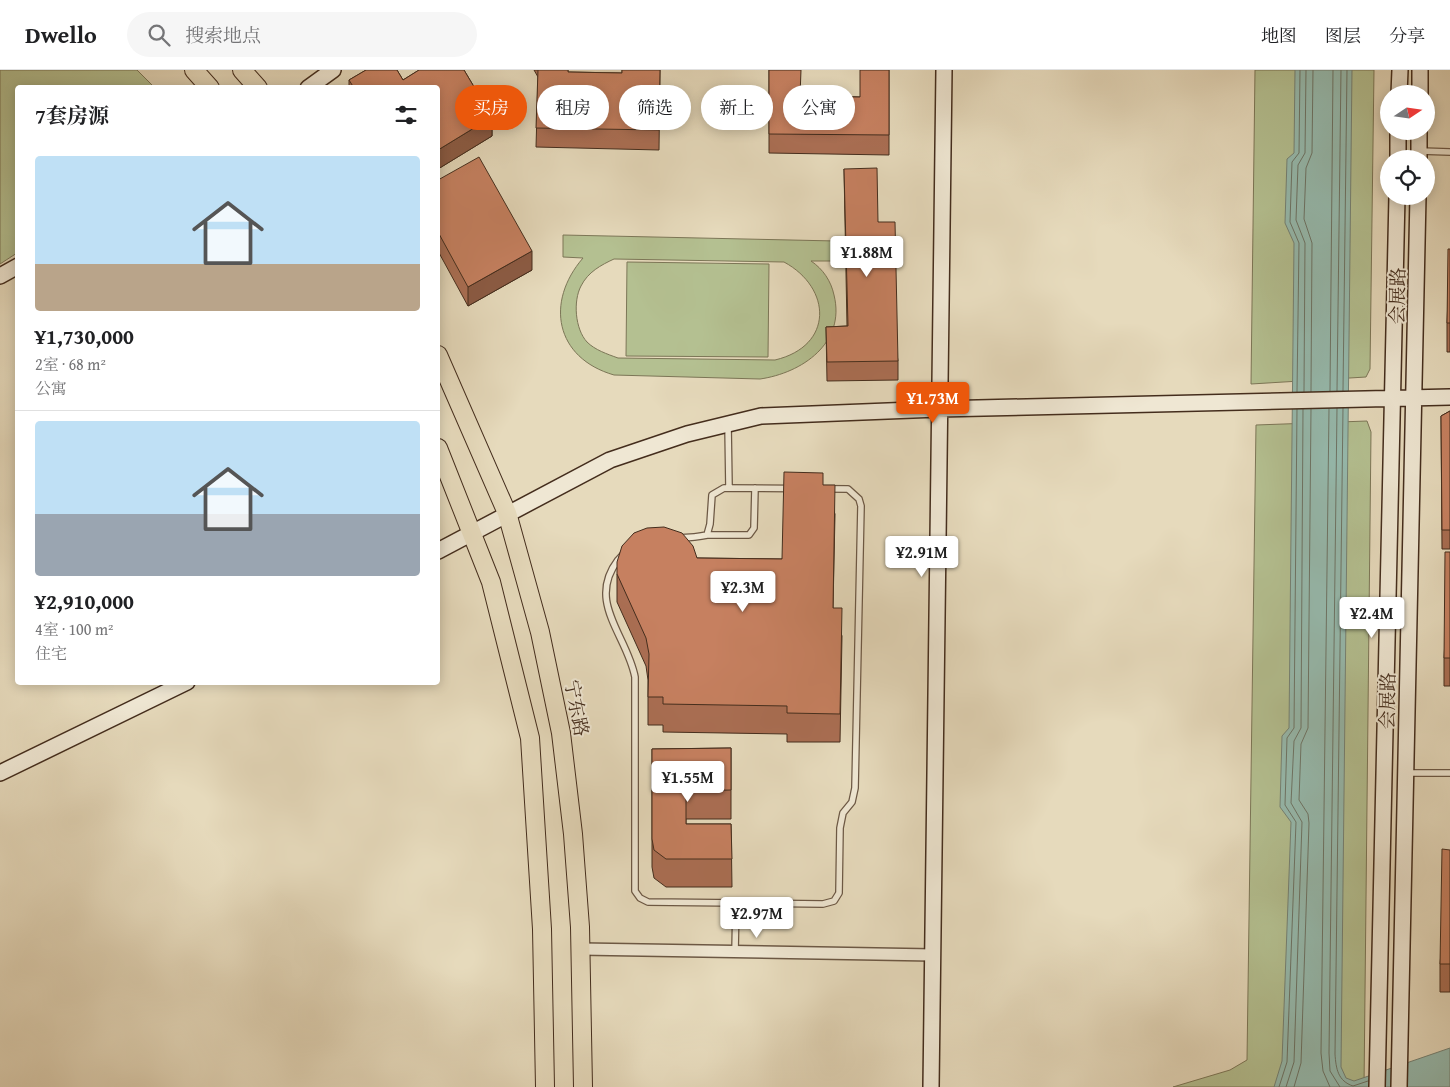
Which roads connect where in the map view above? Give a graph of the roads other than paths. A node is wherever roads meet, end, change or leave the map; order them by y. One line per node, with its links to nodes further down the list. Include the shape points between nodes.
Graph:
1 (194, 70): 7 (main road)
2 (242, 70): 8 (main road)
3 (333, 70): 9 (street)
4 (944, 70): 22 (street)
5 (1400, 70): 10 (street)
6 (1420, 70): 11 (street)
7 (207, 85)
8 (255, 85)
9 (312, 85)
10 (1399, 85)
11 (1420, 85)
12 (1450, 152): 13 (lane)
13 (1435, 153)
14 (1397, 205): 19 (street, 会展路)
15 (1418, 205): 21 (street, 会展路)
16 (15, 268): 17 (street)
17 (0, 276)
18 (440, 360): 27 (main road, 宁东路)
19 (1392, 397): 21 (street); 22 (street); 39 (street, 会展路)
20 (1450, 397): 21 (street)
21 (1415, 398): 33 (street, 会展路)
22 (938, 409): 23 (street, via 761,416); 38 (street)
23 (728, 424): 25 (lane); 27 (street, via 610,460)
24 (440, 453): 28 (main road)
25 (729, 488): 26 (lane); 29 (lane, via 712,495)
26 (755, 488): 29 (lane, via 754,528 749,535); 35 (lane, via 848,489 860,499 855,788 840,828 839,893 834,901 823,904)
27 (507, 514): 28 (street); 36 (main road, 宁东路, via 540,632 561,733 573,834)
28 (472, 532): 30 (street); 40 (main road, via 491,582 530,738 542,920)
29 (707, 535): 35 (lane, via 640,542 623,554 610,570 605,583 605,599 612,622 632,660 635,677 635,891 648,902)
30 (440, 550)
31 (181, 685): 32 (street)
32 (0, 773)
33 (1406, 773): 34 (lane); 43 (street, 会展路)
34 (1450, 773)
35 (736, 903): 37 (lane)
36 (581, 950): 37 (street); 41 (main road, 宁东路)
37 (735, 952): 38 (street)
38 (932, 955): 42 (street)
39 (1377, 1085)
40 (545, 1087)
41 (583, 1087)
42 (931, 1087)
43 (1398, 1087)

